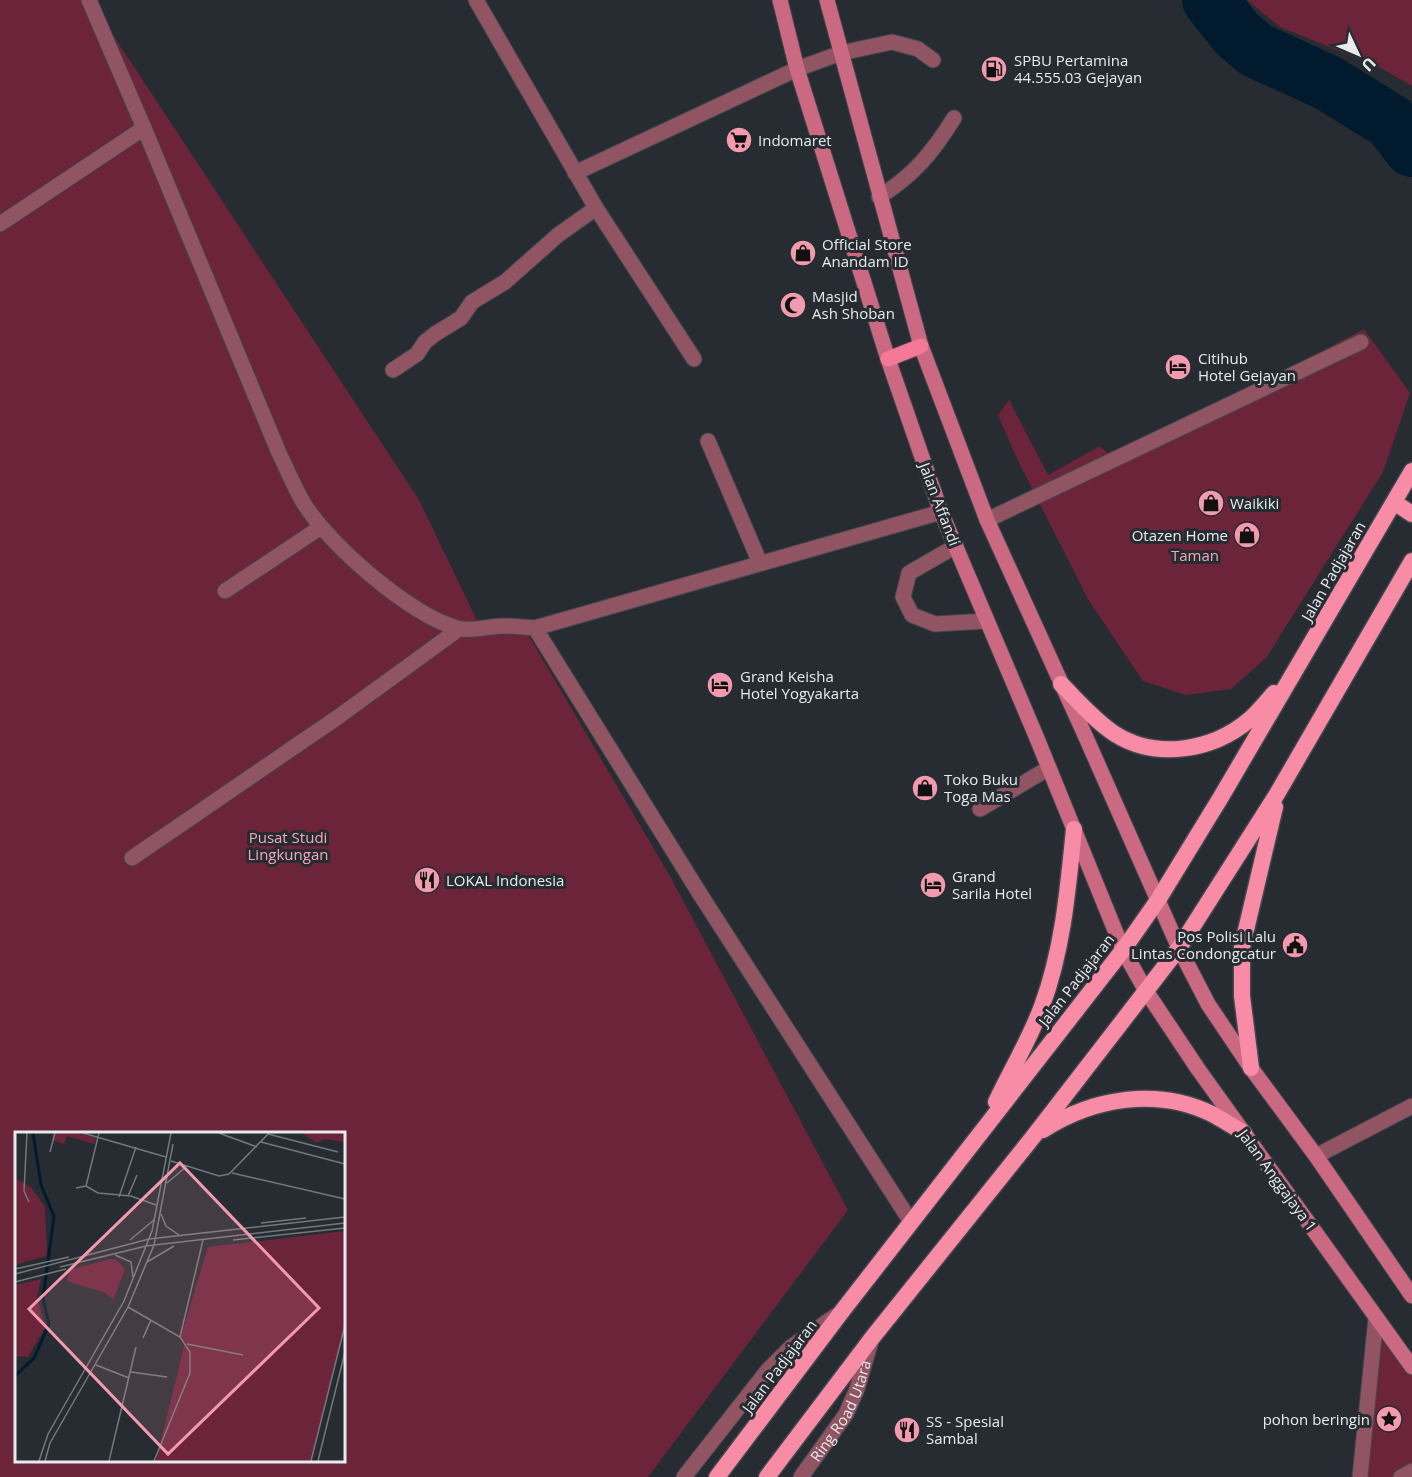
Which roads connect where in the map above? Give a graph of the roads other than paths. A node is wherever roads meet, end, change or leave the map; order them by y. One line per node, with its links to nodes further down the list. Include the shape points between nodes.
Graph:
1 (89, 0): 9 (street)
2 (476, 0): 10 (street)
3 (780, 0): 7 (main road, Jalan Affandi)
4 (826, 0): 5 (main road)
5 (841, 52): 6 (street, via 892,42 918,49); 7 (street); 11 (main road)
6 (933, 60)
7 (797, 69): 10 (street); 17 (main road, Jalan Affandi)
8 (954, 118): 11 (street, via 921,165)
9 (144, 128): 13 (street); 25 (street, via 279,453 303,502)
10 (575, 173): 12 (street)
11 (879, 197): 15 (main road)
12 (596, 208): 16 (street); 18 (street, via 558,235 505,282 472,302 461,318 435,334 417,354)
13 (0, 224)
14 (1361, 342): 24 (street)
15 (921, 346): 17 (main road); 24 (main road)
16 (694, 359)
17 (888, 359): 22 (main road, Jalan Affandi)
18 (393, 370)
19 (708, 441): 28 (street)
20 (1412, 471): 21 (highway, Jalan Padjajaran)
21 (1394, 502): 23 (highway); 33 (highway, Jalan Padjajaran)
22 (941, 512): 26 (main road, Jalan Affandi); 28 (street)
23 (1412, 514)
24 (987, 520): 34 (main road)
25 (321, 527): 29 (street); 32 (street, via 408,604)
26 (956, 546): 30 (main road, Jalan Affandi); 30 (street, via 909,573 903,597 912,615 935,624)
27 (1412, 561): 36 (highway)
28 (760, 563): 31 (street)
29 (225, 591)
30 (987, 621): 35 (main road, Jalan Affandi)
31 (535, 628): 32 (street); 50 (street)
32 (459, 629): 39 (street)
33 (1295, 671): 34 (highway, via 1248,720 1202,745 1179,749 1153,749 1115,734); 40 (highway, Jalan Padjajaran)
34 (1062, 684): 40 (main road)
35 (1049, 768): 37 (street); 38 (main road, Jalan Affandi)
36 (1277, 794): 41 (highway); 44 (highway, via 1242,947 1242,996)
37 (980, 809)
38 (1074, 829): 42 (main road, Jalan Affandi); 46 (highway, via 1065,915 1042,1006)
39 (132, 858)
40 (1158, 900): 41 (main road); 42 (highway, Jalan Padjajaran)
41 (1179, 948): 43 (highway); 44 (main road, via 1208,1004)
42 (1123, 950): 43 (main road, Jalan Affandi); 46 (highway, Jalan Padjajaran)
43 (1146, 991): 47 (main road, Jalan Anggajaya 1); 48 (highway)
44 (1251, 1068): 49 (main road)
45 (1412, 1106): 49 (street)
46 (983, 1130): 50 (highway, Jalan Padjajaran)
47 (1244, 1133): 48 (highway, via 1189,1105 1138,1098 1088,1108); 53 (main road, Jalan Anggajaya 1)
48 (1033, 1137): 54 (highway)
49 (1316, 1156): 51 (main road)
50 (911, 1222): 52 (highway, Jalan Padjajaran)
51 (1412, 1296)
52 (843, 1310): 57 (street, via 791,1347 768,1370); 58 (highway, Jalan Padjajaran)
53 (1376, 1318): 55 (main road, Jalan Anggajaya 1); 61 (street)
54 (872, 1338): 59 (highway); 60 (street, Ring Road Utara, via 846,1414)
55 (1412, 1367)
56 (1412, 1471): 62 (street)
57 (684, 1477)
58 (717, 1477)
59 (767, 1477)
60 (801, 1477)
61 (1360, 1477)
62 (1401, 1477)

